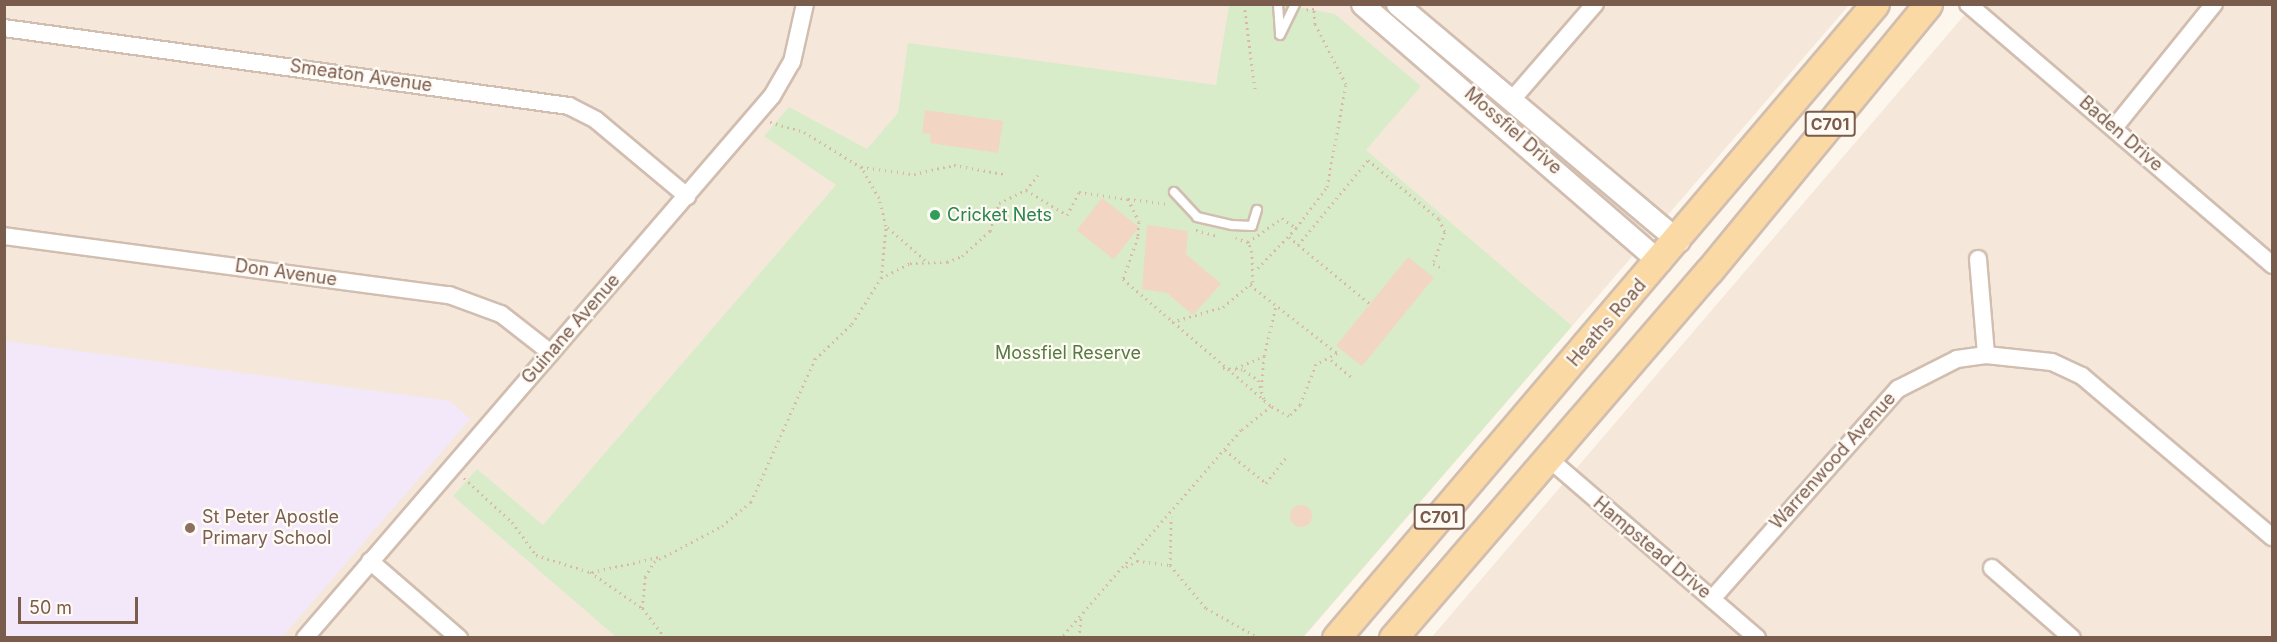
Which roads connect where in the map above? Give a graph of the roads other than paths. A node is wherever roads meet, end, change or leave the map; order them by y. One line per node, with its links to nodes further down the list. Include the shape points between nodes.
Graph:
1 (806, 4): 15 (street, Guinane Avenue, via 792,62 752,120)
2 (1278, 4): 10 (lane, via 1280,35)
3 (1362, 4): 12 (street, Mossfiel Drive)
4 (1397, 4): 12 (street, Mossfiel Drive)
5 (1596, 4): 12 (street)
6 (1875, 4): 18 (main road, Heaths Road / C701)
7 (1928, 4): 22 (main road, C701)
8 (1968, 4): 13 (street, Baden Drive)
9 (2214, 4): 13 (street)
10 (1296, 9)
11 (4, 28): 15 (street, Smeaton Avenue, via 569,106 597,120)
12 (1504, 110): 18 (street, Mossfiel Drive); 20 (street, Mossfiel Drive)
13 (2114, 128): 21 (street, Baden Drive)
14 (1174, 192): 16 (lane, via 1197,217 1232,225 1252,226)
15 (687, 196): 24 (street, Guinane Avenue)
16 (1257, 210)
17 (4, 236): 24 (street, Don Avenue, via 449,295 501,314)
18 (1678, 241): 20 (main road, Heaths Road / C701); 22 (main road)
19 (1978, 259): 25 (street)
20 (1660, 261): 23 (main road); 26 (main road, Heaths Road / C701)
21 (2272, 262)
22 (1709, 271): 23 (main road, C701)
23 (1691, 292): 27 (main road, C701)
24 (551, 353): 29 (street, Guinane Avenue)
25 (1986, 355): 28 (street, Warrenwood Avenue, via 2052,362 2082,376); 31 (street, Warrenwood Avenue, via 1957,359 1898,389)
26 (1514, 430): 27 (main road); 34 (main road, Heaths Road / C701)
27 (1548, 458): 31 (street, Hampstead Drive); 35 (main road, C701)
28 (2272, 537)
29 (370, 561): 32 (street, Guinane Avenue); 33 (street)
30 (1992, 568): 37 (street)
31 (1712, 599): 36 (street, Hampstead Drive)
32 (305, 638)
33 (459, 638)
34 (1336, 638)
35 (1393, 638)
36 (1757, 638)
37 (2072, 638)

